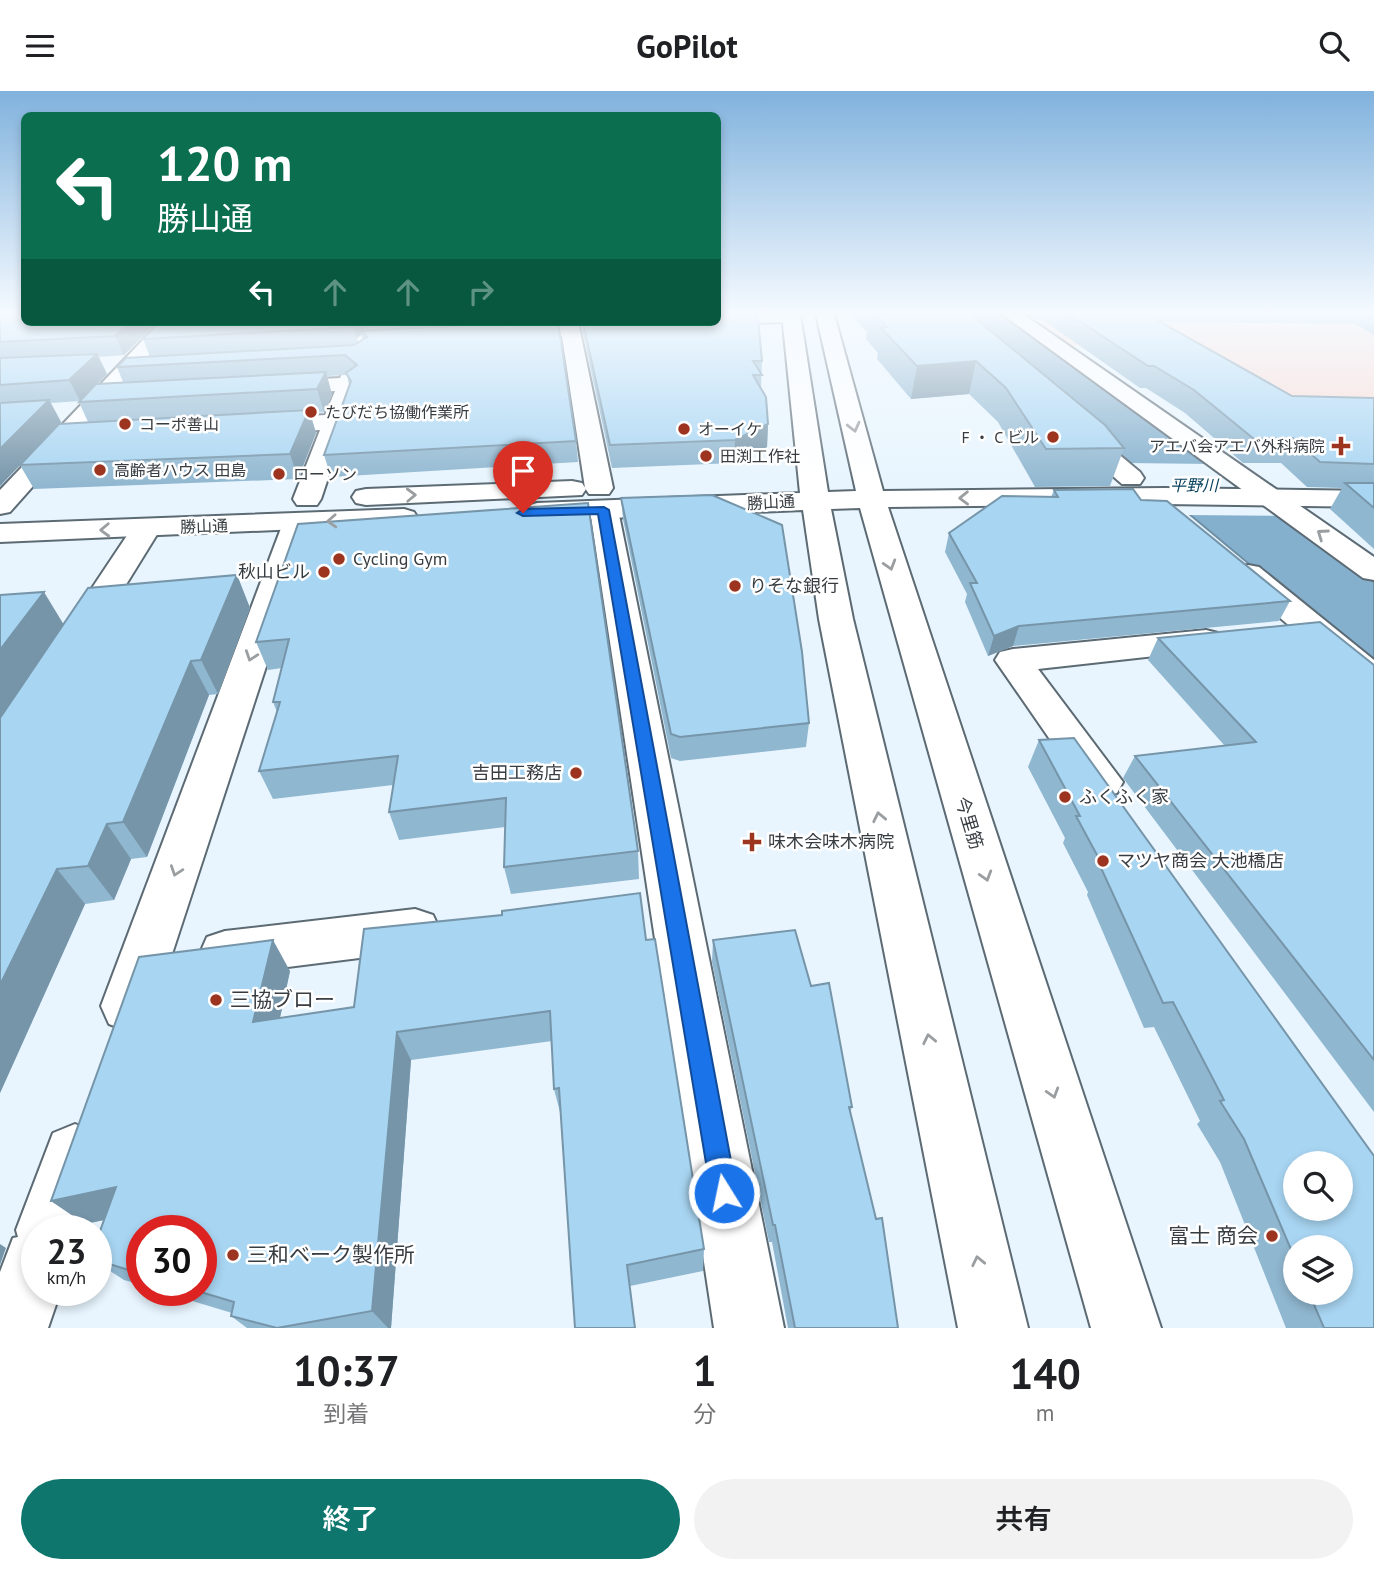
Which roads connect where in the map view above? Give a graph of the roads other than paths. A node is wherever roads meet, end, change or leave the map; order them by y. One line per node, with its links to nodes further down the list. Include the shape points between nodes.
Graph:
1 (124, 372): 10 (street)
2 (353, 372): 7 (street)
3 (581, 372): 22 (street)
4 (798, 372): 21 (street)
5 (840, 372): 19 (street, 今里筋, one-way to 19)
6 (1091, 372): 20 (street)
7 (349, 384): 8 (street); 13 (street)
8 (252, 390)
9 (127, 397): 10 (street)
10 (94, 405): 11 (street); 16 (street)
11 (50, 413)
12 (1056, 414): 18 (street)
13 (335, 422): 14 (street); 25 (street)
14 (240, 428)
15 (90, 437): 16 (street)
16 (62, 439): 24 (street)
17 (1374, 481): 20 (street, 勝山通)
18 (1148, 487): 19 (street, 勝山通); 20 (street, 勝山通); 27 (street)
19 (869, 488): 21 (street, 勝山通); 44 (street, 今里筋, one-way to 44)
20 (1251, 488): 23 (street, 勝山通); 30 (street, one-way to 20)
21 (814, 489): 22 (street, 勝山通); 43 (street, one-way to 21, via 836,619)
22 (601, 499): 25 (street, 勝山通); 42 (street, via 650,900)
23 (1374, 499)
24 (0, 508): 25 (street, 勝山通)
25 (303, 511): 26 (street, 勝山通); 36 (street, one-way to 36)
26 (146, 528): 28 (street, 勝山通, one-way to 28); 32 (street)
27 (1193, 529)
28 (0, 533)
29 (1224, 554): 31 (street)
30 (1374, 571)
31 (1316, 630): 33 (street); 34 (street, via 1013,660)
32 (65, 655)
33 (1374, 679)
34 (1121, 810)
35 (462, 924): 36 (street)
36 (143, 964): 37 (street)
37 (116, 1040)
38 (89, 1116): 39 (street)
39 (53, 1215)
40 (21, 1306): 41 (street)
41 (13, 1328)
42 (749, 1328)
43 (993, 1328)
44 (1126, 1328)

